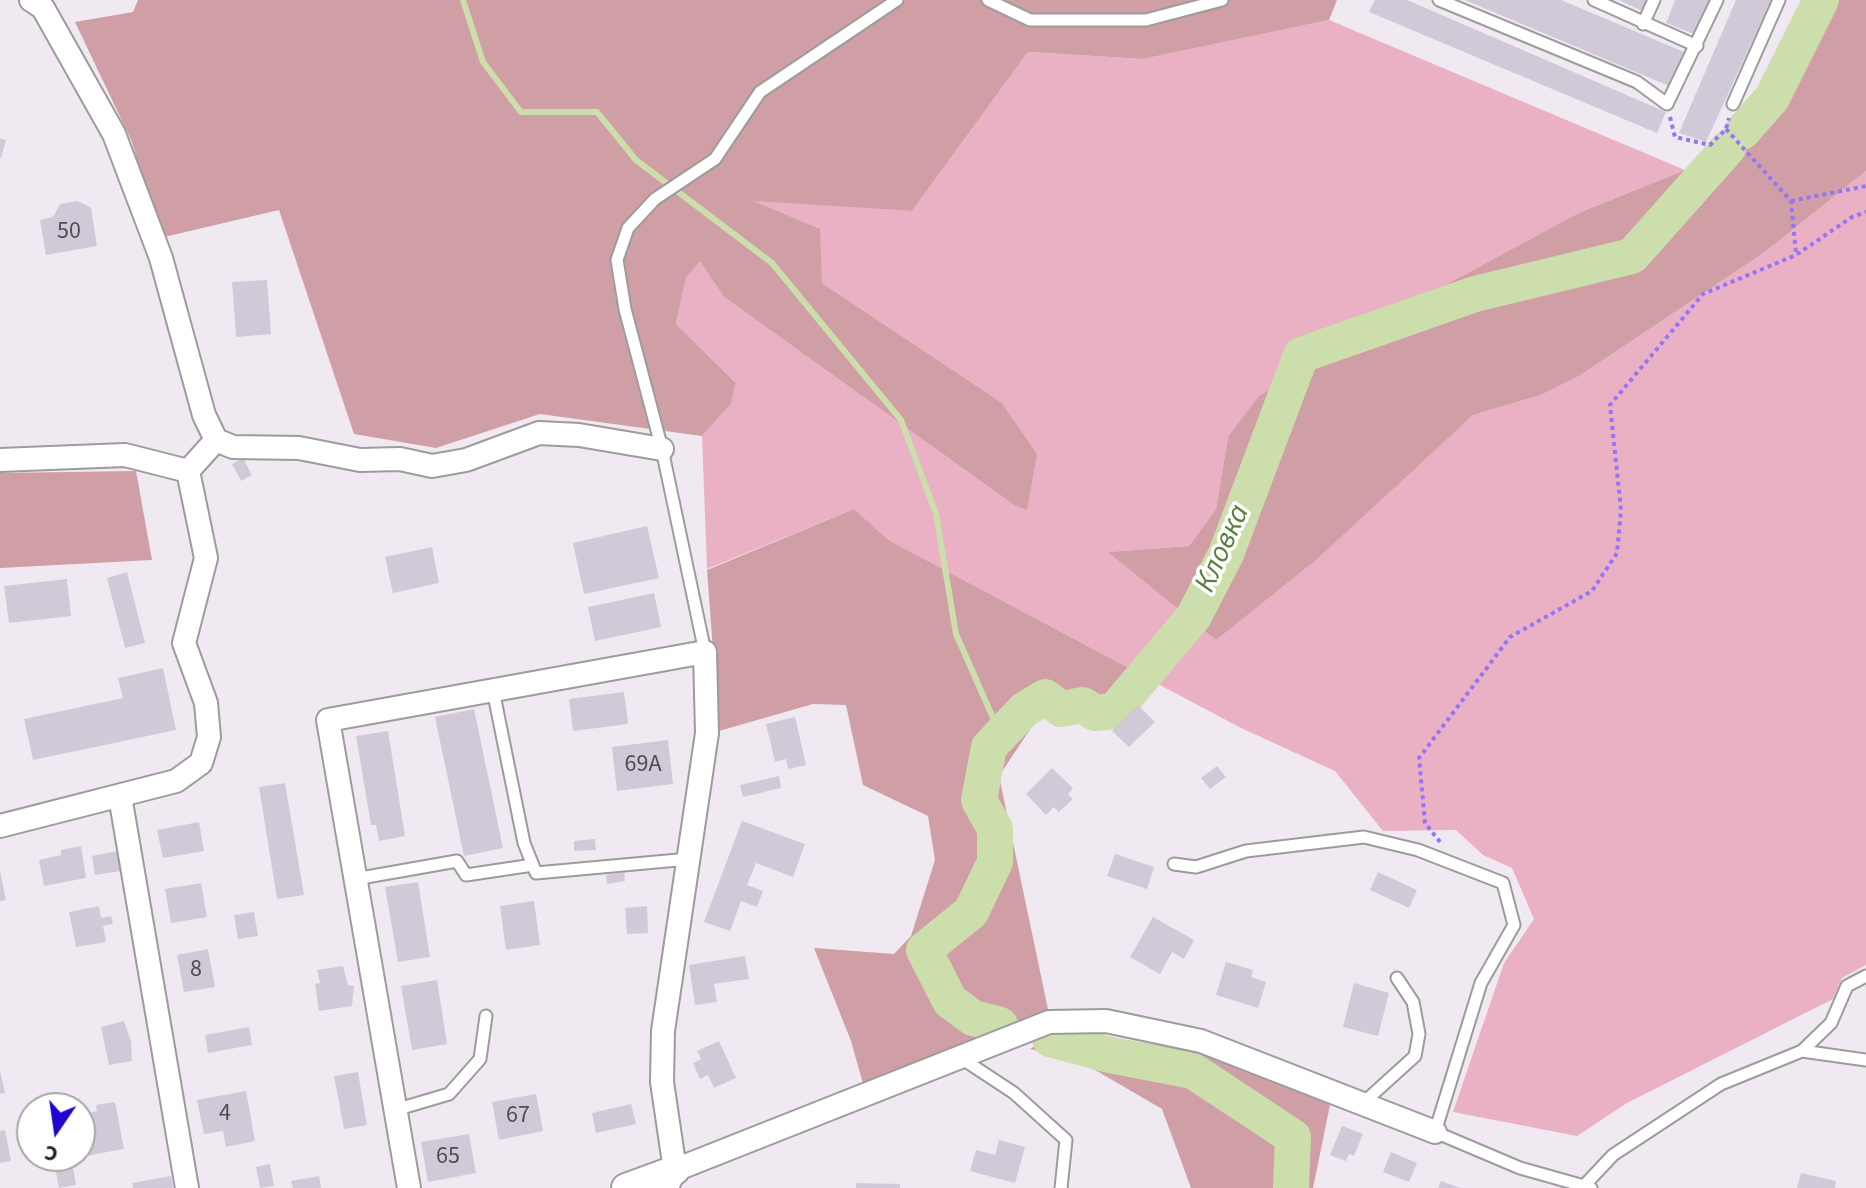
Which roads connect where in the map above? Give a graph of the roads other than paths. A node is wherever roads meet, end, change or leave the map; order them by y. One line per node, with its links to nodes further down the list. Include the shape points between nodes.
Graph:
1 (31, 0): 13 (street, via 43,8 114,134 161,258 204,415)
2 (897, 0): 14 (lane, via 760,92 715,159 655,199 628,228 617,260)
3 (988, 0): 4 (lane, via 1030,20 1146,20)
4 (1222, 0)
5 (1439, 0): 11 (lane, via 1637,82 1667,104)
6 (1594, 0): 10 (lane)
7 (1654, 0): 10 (lane)
8 (1717, 0): 11 (lane)
9 (1779, 0): 12 (lane)
10 (1643, 24): 11 (lane)
11 (1697, 46)
12 (1733, 104)
13 (216, 440): 14 (street, via 233,447 299,448 432,466 466,460 539,433); 16 (street)
14 (662, 449): 17 (lane)
15 (0, 460): 16 (street, via 125,455)
16 (188, 471): 19 (street, via 206,558 184,643 206,703 209,737 201,763 176,781)
17 (705, 652): 18 (street); 21 (street, via 707,733)
18 (493, 690): 23 (lane); 24 (street, via 328,720)
19 (120, 796): 20 (street); 36 (street)
20 (0, 826)
21 (689, 859): 23 (lane, via 536,873); 34 (street, via 663,1031)
22 (1174, 864): 33 (lane, via 1196,867 1246,851 1364,837 1456,863 1503,883 1514,925 1481,983)
23 (533, 865): 24 (lane, via 466,875 457,861)
24 (355, 879): 32 (street)
25 (1866, 976): 28 (lane, via 1847,986 1831,1023)
26 (1397, 978): 31 (lane, via 1413,1002 1419,1034 1415,1056)
27 (486, 1016): 32 (lane, via 480,1059 449,1094)
28 (1802, 1051): 30 (lane); 35 (lane, via 1721,1084 1613,1155)
29 (961, 1058): 31 (street, via 1049,1022 1106,1021 1201,1041); 34 (street); 39 (lane, via 1014,1093 1066,1140)
30 (1866, 1060)
31 (1362, 1104): 33 (street)
32 (395, 1110): 37 (street)
33 (1435, 1132): 35 (lane, via 1520,1168)
34 (671, 1179): 38 (street)
35 (1585, 1187)
36 (187, 1188)
37 (409, 1188)
38 (626, 1188)
39 (1061, 1188)

